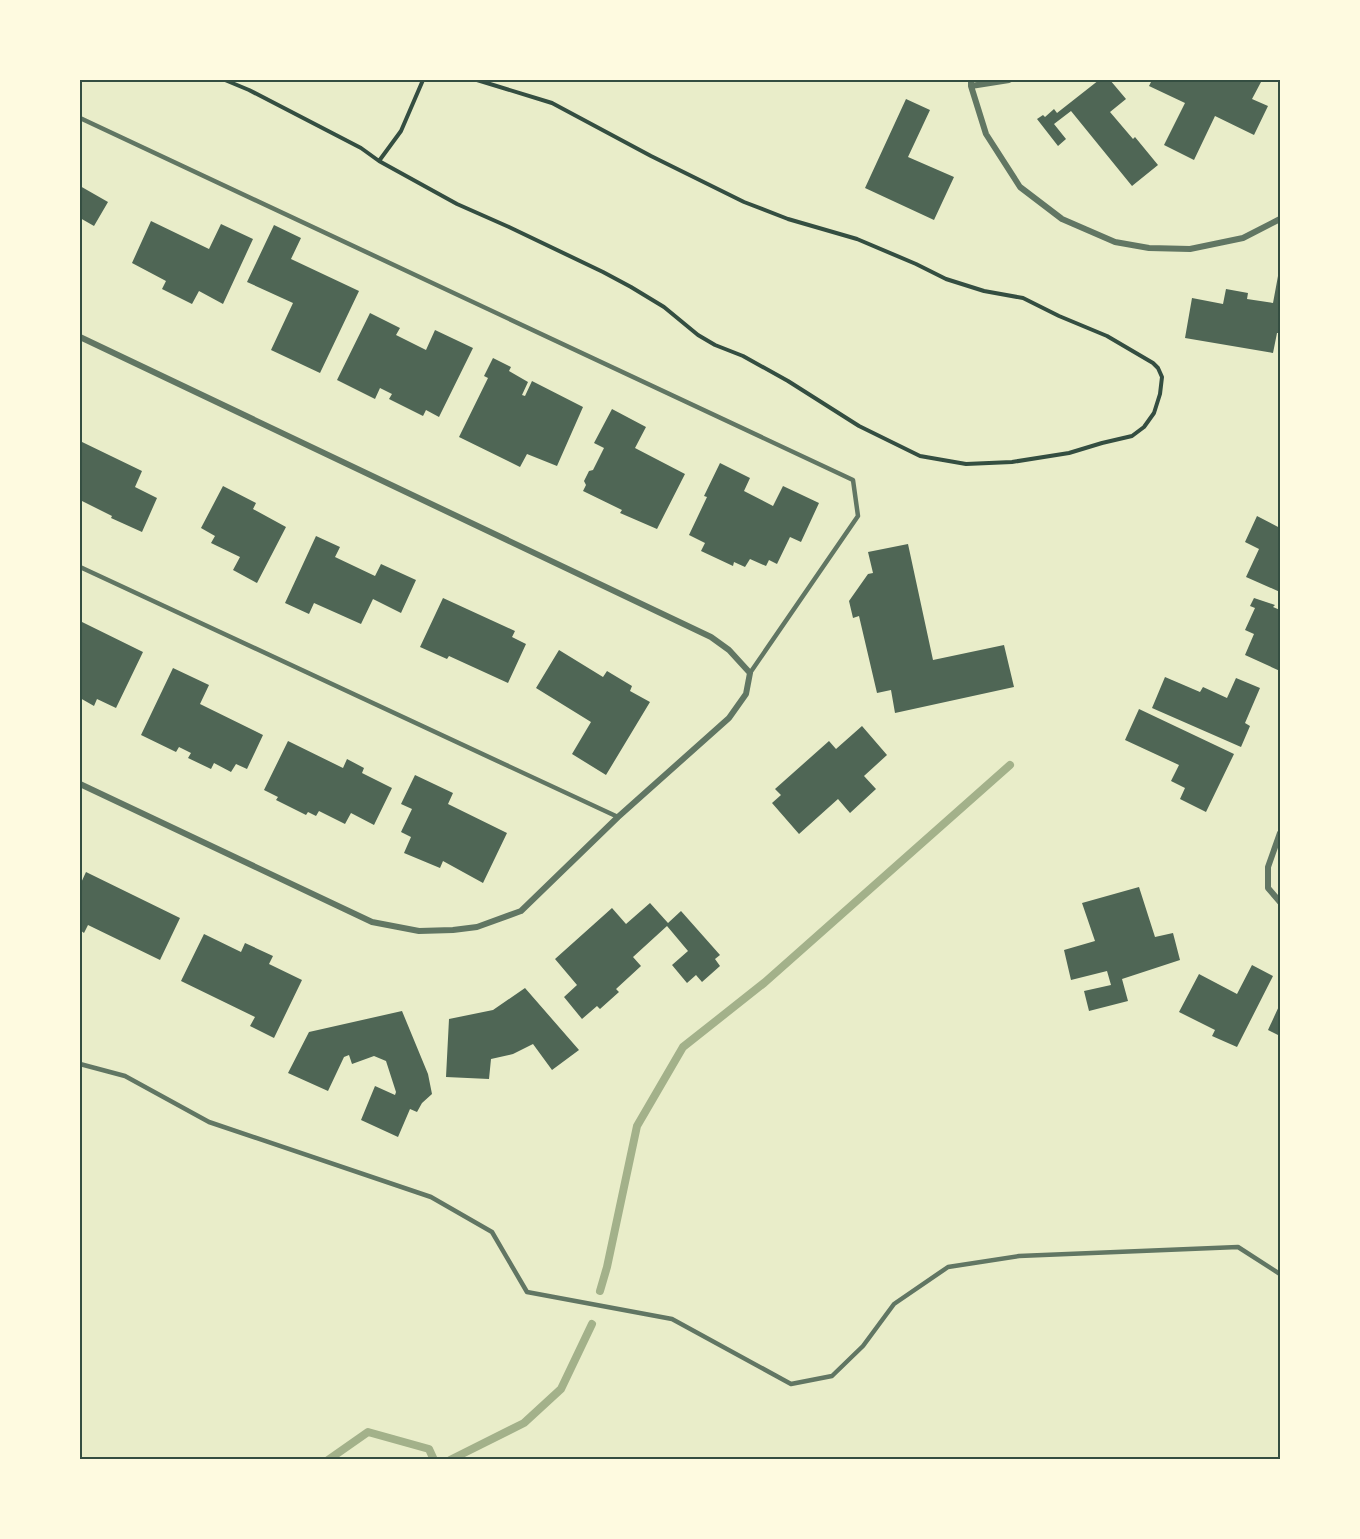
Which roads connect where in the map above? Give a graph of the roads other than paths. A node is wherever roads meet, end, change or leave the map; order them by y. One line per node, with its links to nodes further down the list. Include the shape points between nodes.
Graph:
1 (1009, 80): 2 (street)
2 (971, 83): 4 (street, via 986,134 1020,187 1062,219 1115,242 1190,249 1243,238)
3 (80, 118): 7 (lane, via 854,480 858,516)
4 (1281, 219)
5 (80, 337): 7 (street, via 711,638 729,650)
6 (80, 567): 9 (lane)
7 (750, 673): 9 (street, via 746,694 729,718)
8 (80, 784): 9 (street, via 372,922 419,931 477,927 521,911)
9 (618, 817)
10 (1281, 833): 11 (street, via 1268,867 1268,888)
11 (1279, 902)
12 (80, 1064): 13 (lane, via 124,1076 209,1122 431,1197 492,1232 526,1292 672,1319 790,1384 832,1376 863,1346 894,1304 948,1267 1019,1256 1238,1247)
13 (1281, 1275)

